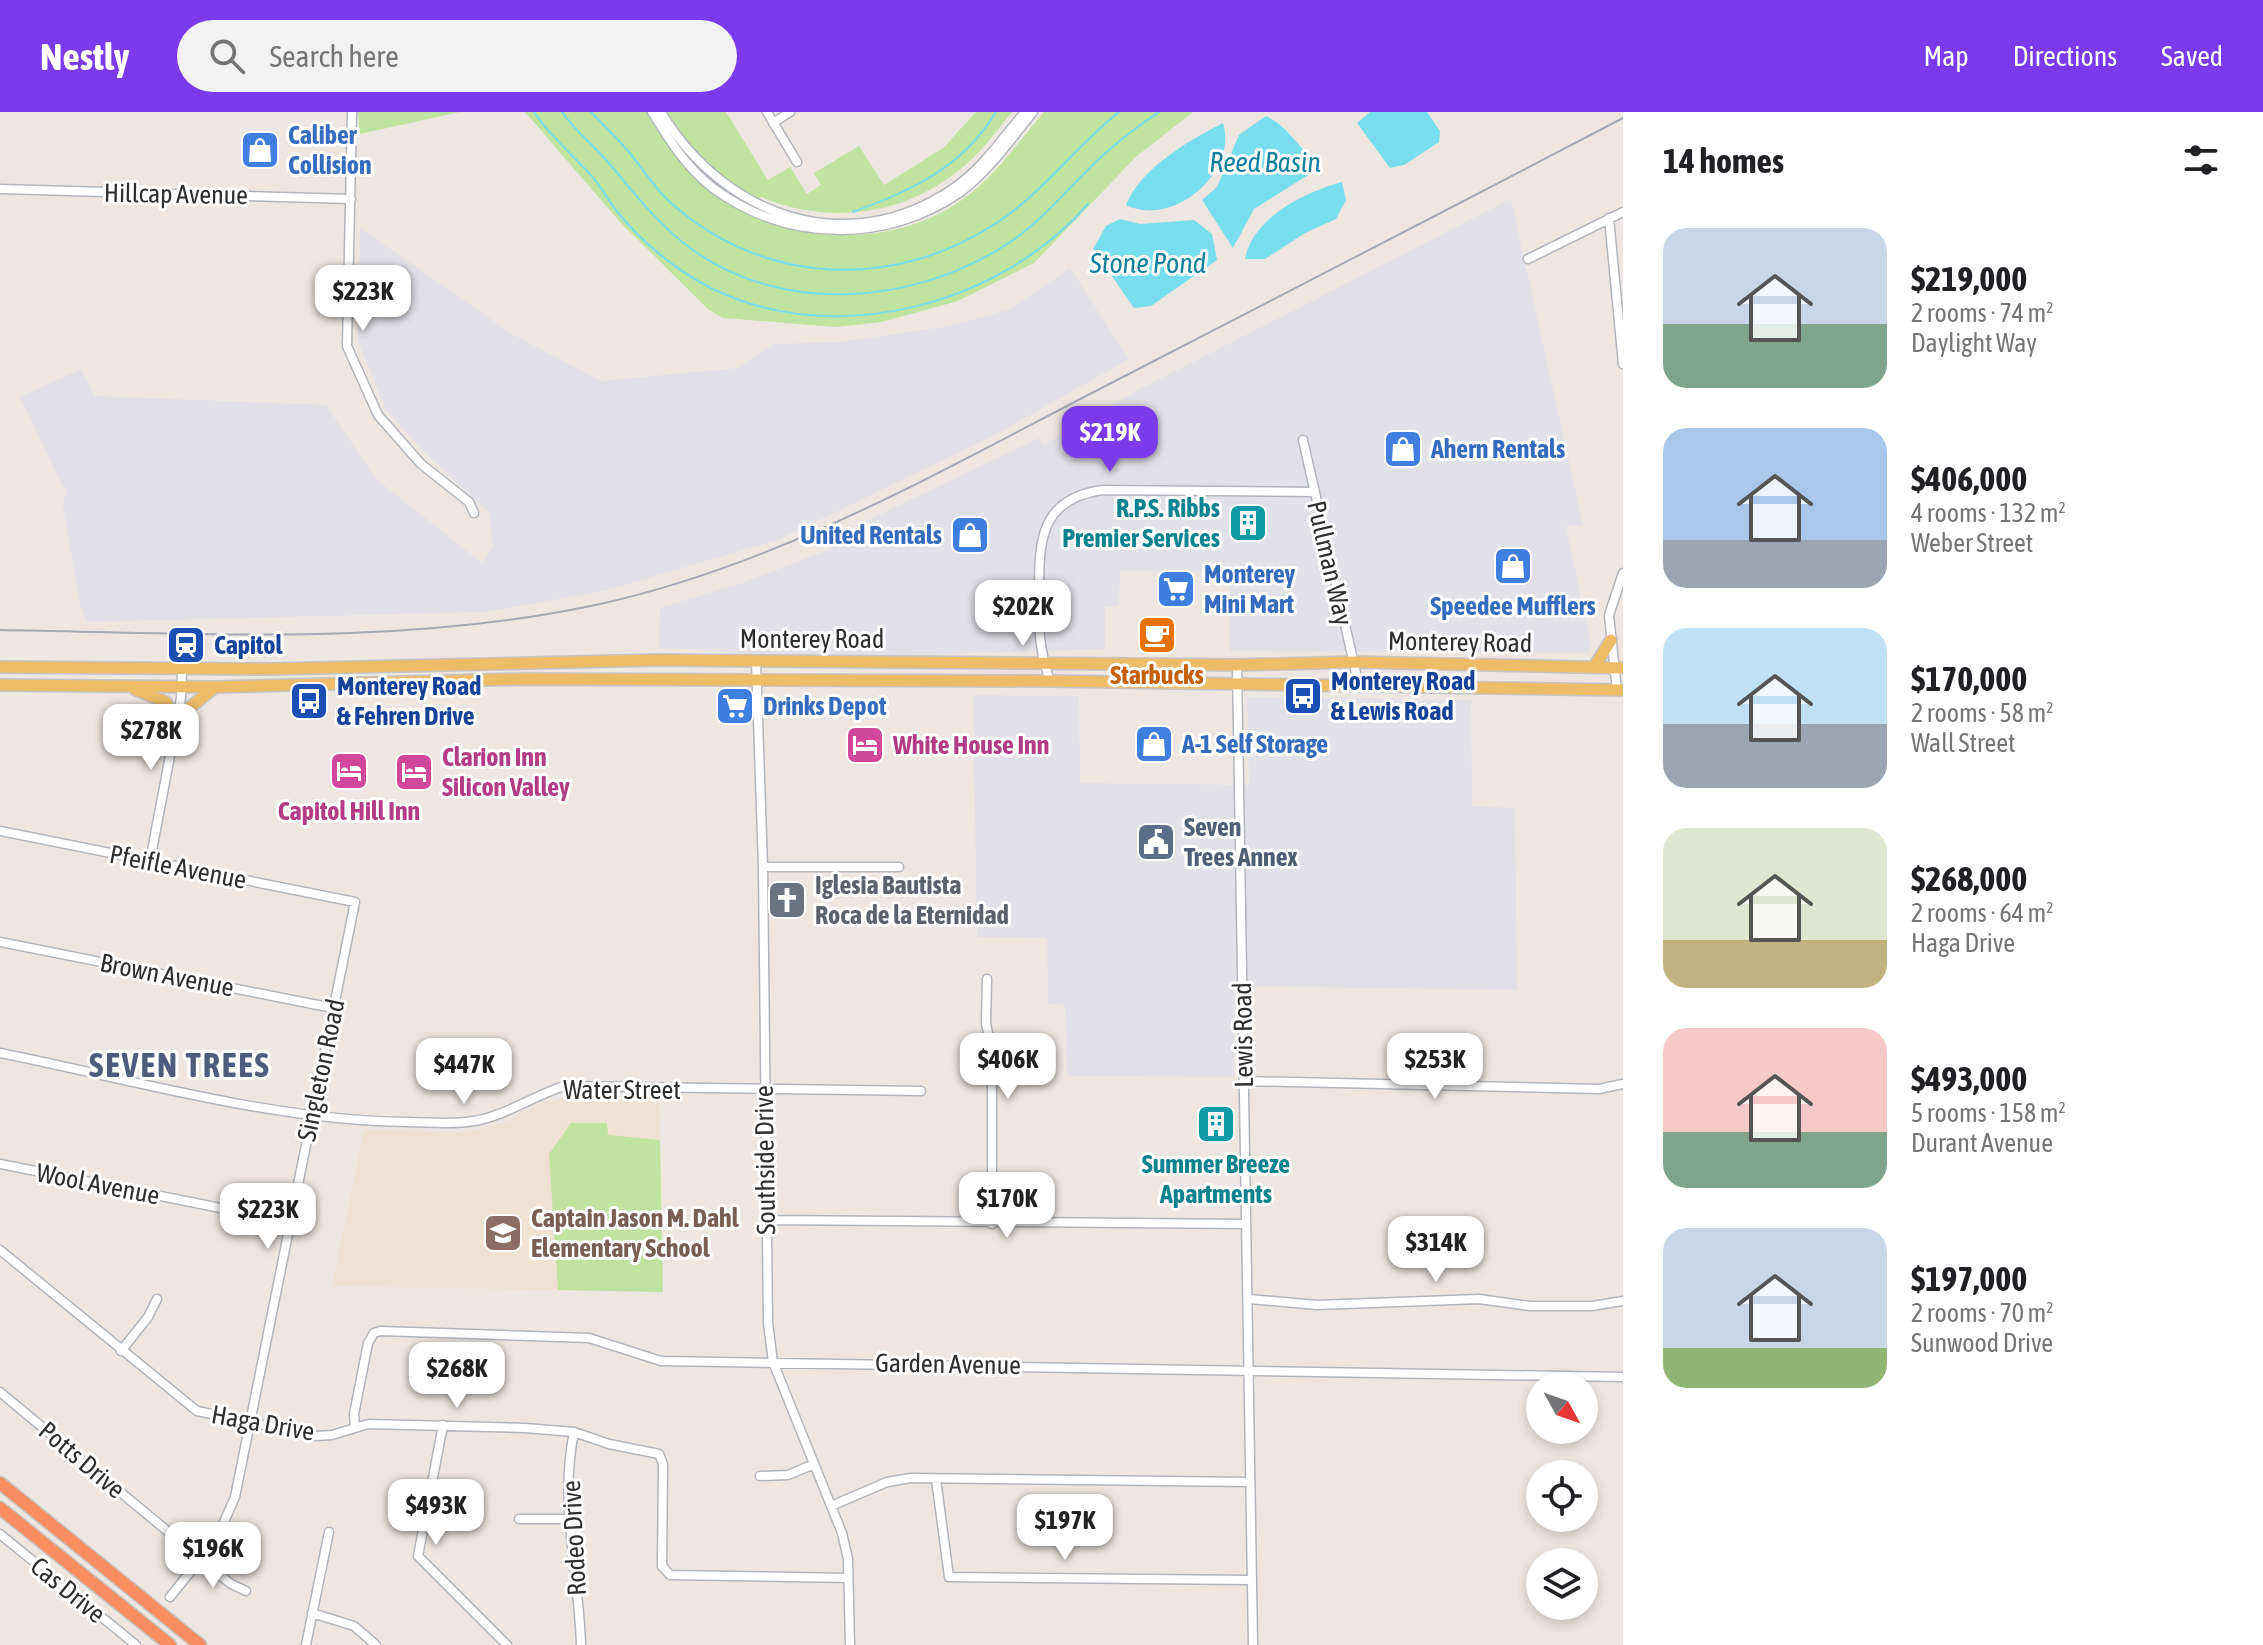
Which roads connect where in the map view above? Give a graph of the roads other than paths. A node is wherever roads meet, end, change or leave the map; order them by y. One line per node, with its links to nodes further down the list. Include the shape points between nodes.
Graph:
1 (352, 112): 11 (street)
2 (652, 112): 7 (street, via 689,166 714,188 755,213 818,230 906,221 944,202 991,164)
3 (661, 112): 6 (street, via 695,160 740,196 791,217 839,223 892,217 949,191 980,166)
4 (767, 112): 8 (street)
5 (790, 112): 8 (street)
6 (1025, 112)
7 (1033, 112)
8 (773, 123): 9 (street)
9 (797, 162)
10 (0, 189): 11 (street, Hillcap Avenue)
11 (351, 199): 18 (street, via 347,346 360,381 387,425 421,464 469,502)
12 (1623, 212): 13 (street)
13 (1609, 218): 14 (street); 15 (street)
14 (1528, 259)
15 (1623, 364)
16 (1303, 440): 17 (street, Pullman Way)
17 (1314, 492): 23 (street, Pullman Way); 24 (street, via 1102,490 1071,499 1058,509 1042,536 1039,647)
18 (474, 513)
19 (1623, 575): 20 (street, via 1609,610)
20 (1611, 640): 27 (main road); 28 (street)
21 (756, 661): 22 (main road, Monterey Road); 24 (main road, Monterey Road); 31 (street, Southside Drive)
22 (490, 662): 29 (main road, Monterey Road); 30 (main road)
23 (1352, 662): 25 (main road, Monterey Road); 27 (main road, Monterey Road); 35 (street, Pullman Way)
24 (1044, 664): 25 (main road, Monterey Road); 32 (street)
25 (1237, 665): 33 (street, Lewis Road)
26 (0, 667): 29 (main road, Monterey Road)
27 (1594, 667): 28 (main road, Monterey Road)
28 (1619, 668): 39 (street)
29 (182, 670): 37 (street)
30 (491, 680): 31 (main road, Monterey Road); 38 (main road, Monterey Road)
31 (756, 680): 32 (main road, Monterey Road); 43 (street, Southside Drive)
32 (1050, 681): 33 (main road, Monterey Road)
33 (1238, 684): 35 (main road, Monterey Road); 50 (street, Lewis Road)
34 (0, 685): 36 (main road, Monterey Road)
35 (1359, 686): 39 (main road, Monterey Road)
36 (128, 687): 37 (main road, Monterey Road); 40 (main road, via 166,702)
37 (181, 687): 38 (main road, Monterey Road); 40 (street)
38 (215, 687): 40 (main road, via 188,709)
39 (1620, 690)
40 (175, 729): 42 (street)
41 (0, 831): 42 (street, Pfeifle Avenue)
42 (150, 861): 45 (street, Pfeifle Avenue)
43 (763, 867): 44 (street); 52 (street, Southside Drive)
44 (899, 867)
45 (355, 902): 48 (street, Singleton Road)
46 (0, 942): 48 (street, Brown Avenue)
47 (987, 979): 58 (street)
48 (333, 1008): 54 (street, Singleton Road)
49 (0, 1053): 54 (street, Water Street)
50 (1244, 1081): 51 (street, via 1599,1089); 59 (street, Lewis Road)
51 (1623, 1084)
52 (764, 1089): 53 (street, Water Street); 54 (street, Water Street, via 564,1086 493,1117 464,1122); 56 (street, Southside Drive)
53 (921, 1091)
54 (311, 1116): 57 (street, Singleton Road)
55 (0, 1164): 57 (street, Wool Avenue)
56 (767, 1220): 58 (street); 65 (street, Southside Drive)
57 (290, 1222): 69 (street, Singleton Road)
58 (992, 1224): 59 (street)
59 (1246, 1224): 62 (street, Lewis Road)
60 (0, 1250): 64 (street, Haga Drive)
61 (157, 1299): 64 (street)
62 (1249, 1299): 63 (street, via 1317,1305 1479,1299 1592,1306); 66 (street, Lewis Road)
63 (1623, 1301)
64 (121, 1351): 69 (street, Haga Drive, via 197,1411)
65 (773, 1362): 66 (street, Garden Avenue); 71 (street, Garden Avenue, via 661,1361 589,1338 380,1331 368,1343); 73 (street, Southside Drive)
66 (1251, 1368): 67 (street, Garden Avenue); 76 (street, Lewis Road)
67 (1623, 1377)
68 (0, 1392): 84 (street, Potts Drive)
69 (250, 1423): 71 (street, Haga Drive, via 316,1436); 84 (street, Singleton Road, via 227,1521)
70 (443, 1425): 71 (street, Haga Drive); 72 (street, Haga Drive); 95 (street, via 418,1556)
71 (355, 1427)
72 (574, 1432): 81 (street, Rodeo Drive); 85 (street, Haga Drive, via 659,1454 662,1566 670,1575)
73 (812, 1465): 74 (street, via 788,1475); 78 (street, Southside Drive)
74 (760, 1476)
75 (936, 1479): 76 (street); 78 (street, via 887,1482); 86 (street, via 949,1577)
76 (1249, 1482): 86 (street, Lewis Road)
77 (0, 1483): 92 (highway)
78 (831, 1506): 85 (street, Southside Drive, via 848,1559)
79 (0, 1508): 91 (highway)
80 (519, 1519): 81 (street)
81 (570, 1519): 96 (street, Rodeo Drive)
82 (329, 1532): 89 (street)
83 (0, 1534): 90 (street, Cas Drive)
84 (201, 1558): 87 (street, Potts Drive); 88 (street, Singleton Road)
85 (848, 1578): 97 (street, Southside Drive)
86 (1251, 1580): 98 (street, Lewis Road)
87 (246, 1591)
88 (170, 1597)
89 (312, 1613): 93 (street); 94 (street, via 354,1626)
90 (136, 1645)
91 (170, 1645)
92 (200, 1645)
93 (306, 1645)
94 (376, 1645)
95 (507, 1645)
96 (581, 1645)
97 (850, 1645)
98 (1253, 1645)

